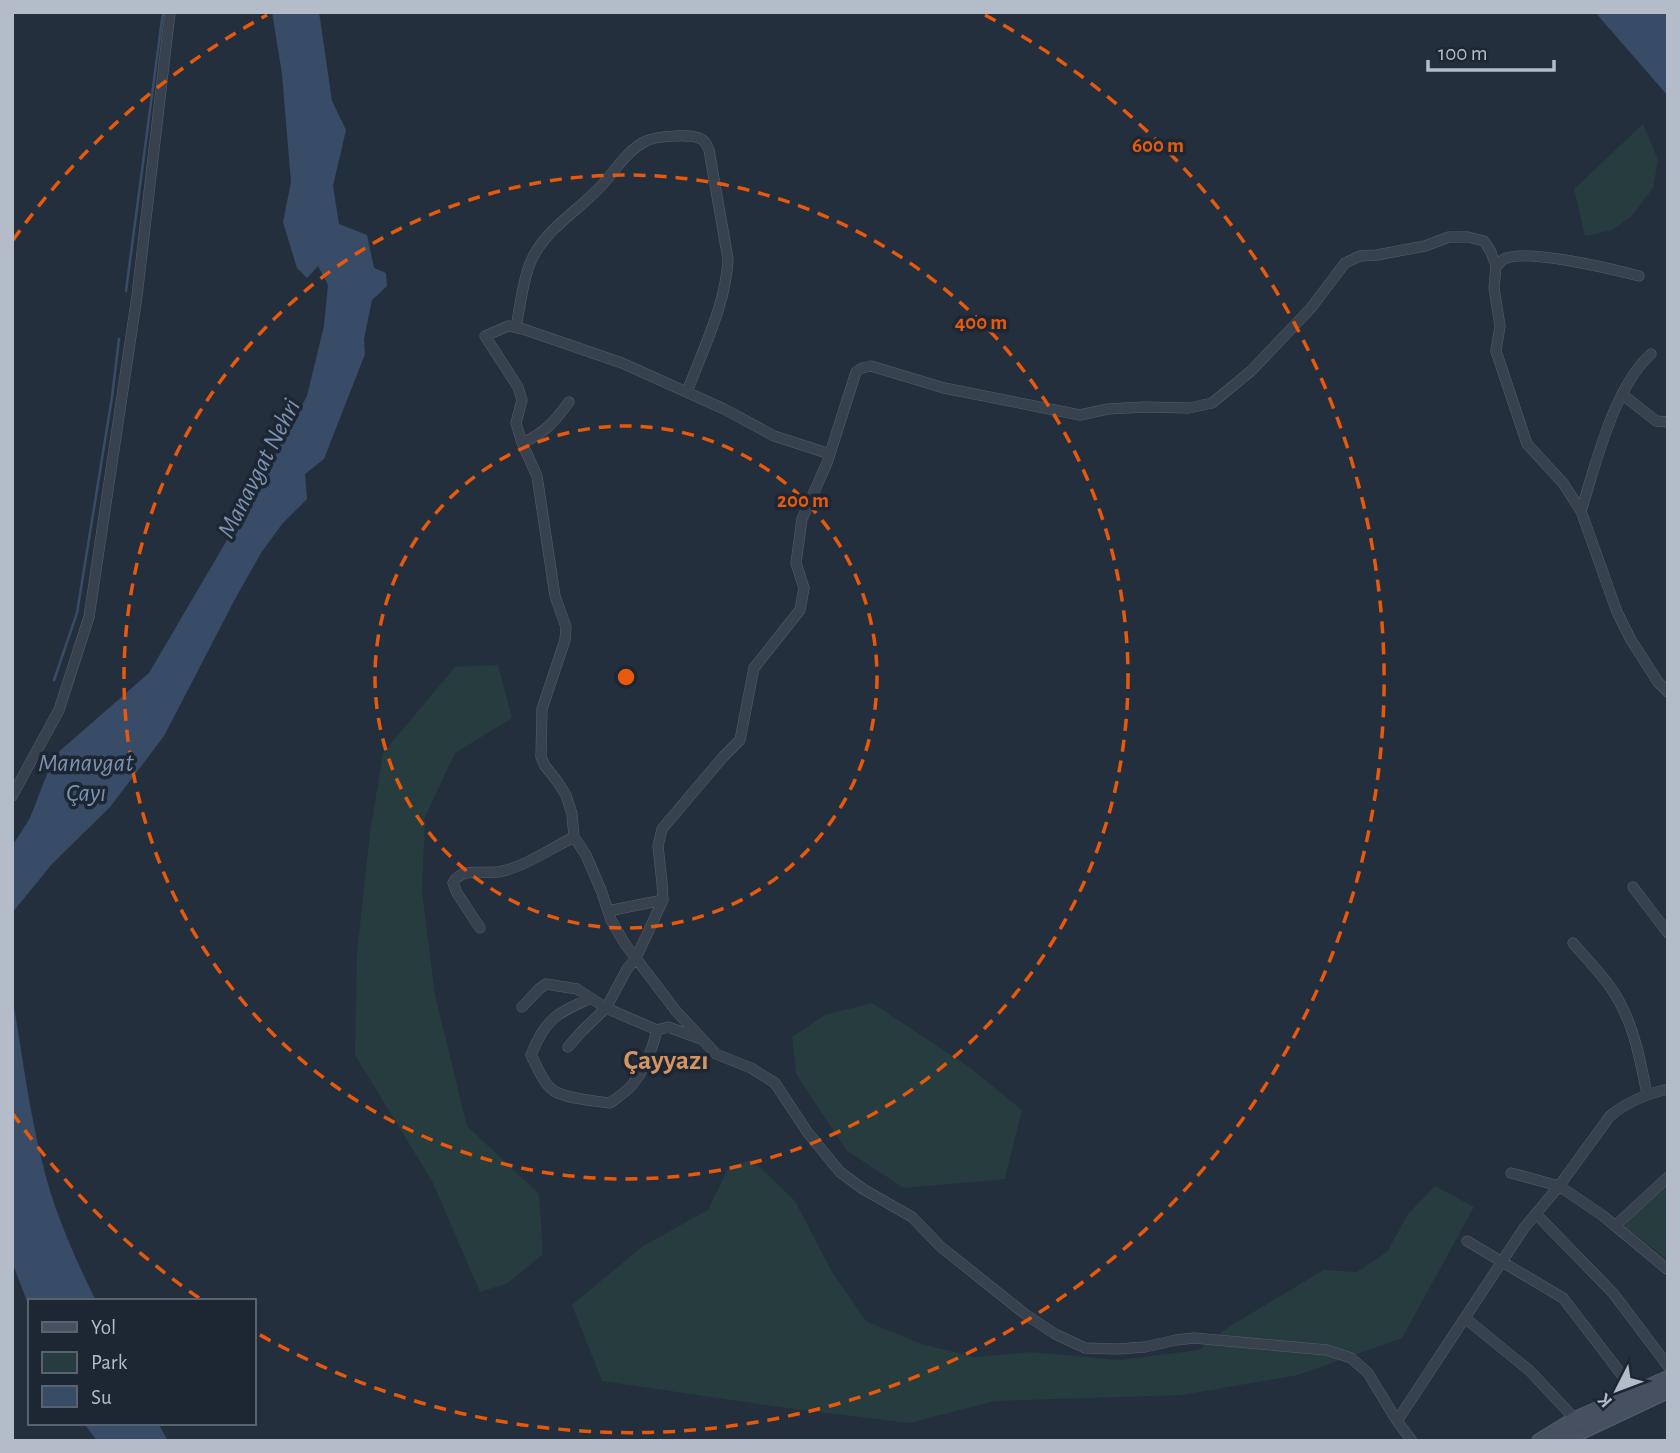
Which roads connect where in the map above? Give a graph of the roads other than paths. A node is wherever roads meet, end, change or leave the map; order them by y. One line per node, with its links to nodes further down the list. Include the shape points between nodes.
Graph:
1 (170, 12): 14 (street, via 138,296 89,617 59,710)
2 (1496, 266): 3 (street, via 1505,258 1533,256); 11 (street, via 1483,241 1468,237 1449,237 1345,262 1311,308 1251,371 1212,403 1189,408 1108,409 1080,415 944,388 871,366 862,368 856,372); 12 (street, via 1500,326 1496,351 1527,444 1563,483)
3 (1639, 276)
4 (516, 327): 6 (street, via 622,363); 6 (street, via 532,257 556,226 646,141 660,136 698,138 709,150 728,258 715,318); 10 (street, via 485,336 518,387 522,400 516,423)
5 (1651, 354): 7 (street)
6 (687, 392): 11 (street, via 774,436)
7 (1622, 394): 9 (street, via 1656,421); 12 (street)
8 (569, 402): 10 (street, via 544,432)
9 (1668, 422)
10 (522, 443): 15 (street, via 537,476 555,596 566,627 542,709 541,757 566,795)
11 (830, 454): 17 (street, via 802,519 796,563 804,588 800,610 754,668 740,740 662,829 658,846)
12 (1581, 511): 13 (street, via 1630,640)
13 (1668, 692)
14 (12, 796)
15 (574, 837): 18 (street); 19 (street, via 500,872 454,878 457,893)
16 (1633, 887): 20 (street)
17 (663, 900): 18 (street); 22 (street)
18 (608, 911): 22 (street)
19 (480, 928)
20 (1668, 933)
21 (1573, 943): 30 (street, via 1623,1008)
22 (636, 958): 25 (street); 27 (street)
23 (591, 998): 24 (street, via 578,989 546,984); 25 (street); 26 (street, via 548,1021 536,1042 531,1055 554,1091 610,1103 639,1076)
24 (522, 1007)
25 (606, 1007): 26 (street); 28 (street)
26 (657, 1030): 27 (street, via 668,1027)
27 (705, 1041): 45 (street, via 716,1054 775,1083 840,1172 912,1217 941,1247 1055,1334 1085,1348 1145,1347 1194,1338 1327,1350 1351,1358 1368,1373)
28 (568, 1047)
29 (1668, 1089): 30 (street)
30 (1647, 1094): 33 (street, via 1610,1116)
31 (1511, 1173): 33 (street)
32 (1668, 1177): 35 (street)
33 (1559, 1186): 34 (street); 35 (street)
34 (1536, 1214): 37 (street); 40 (street, via 1614,1293)
35 (1616, 1225): 38 (street)
36 (1467, 1241): 37 (street)
37 (1502, 1261): 39 (street); 43 (street, via 1563,1298)
38 (1667, 1270)
39 (1465, 1318): 44 (street, via 1530,1371); 45 (street)
40 (1668, 1366)
41 (1668, 1378): 43 (street)
42 (1668, 1391): 48 (street)
43 (1636, 1392): 44 (street)
44 (1575, 1419): 47 (street)
45 (1397, 1421): 46 (street)
46 (1412, 1441)
47 (1539, 1441)
48 (1562, 1441)

